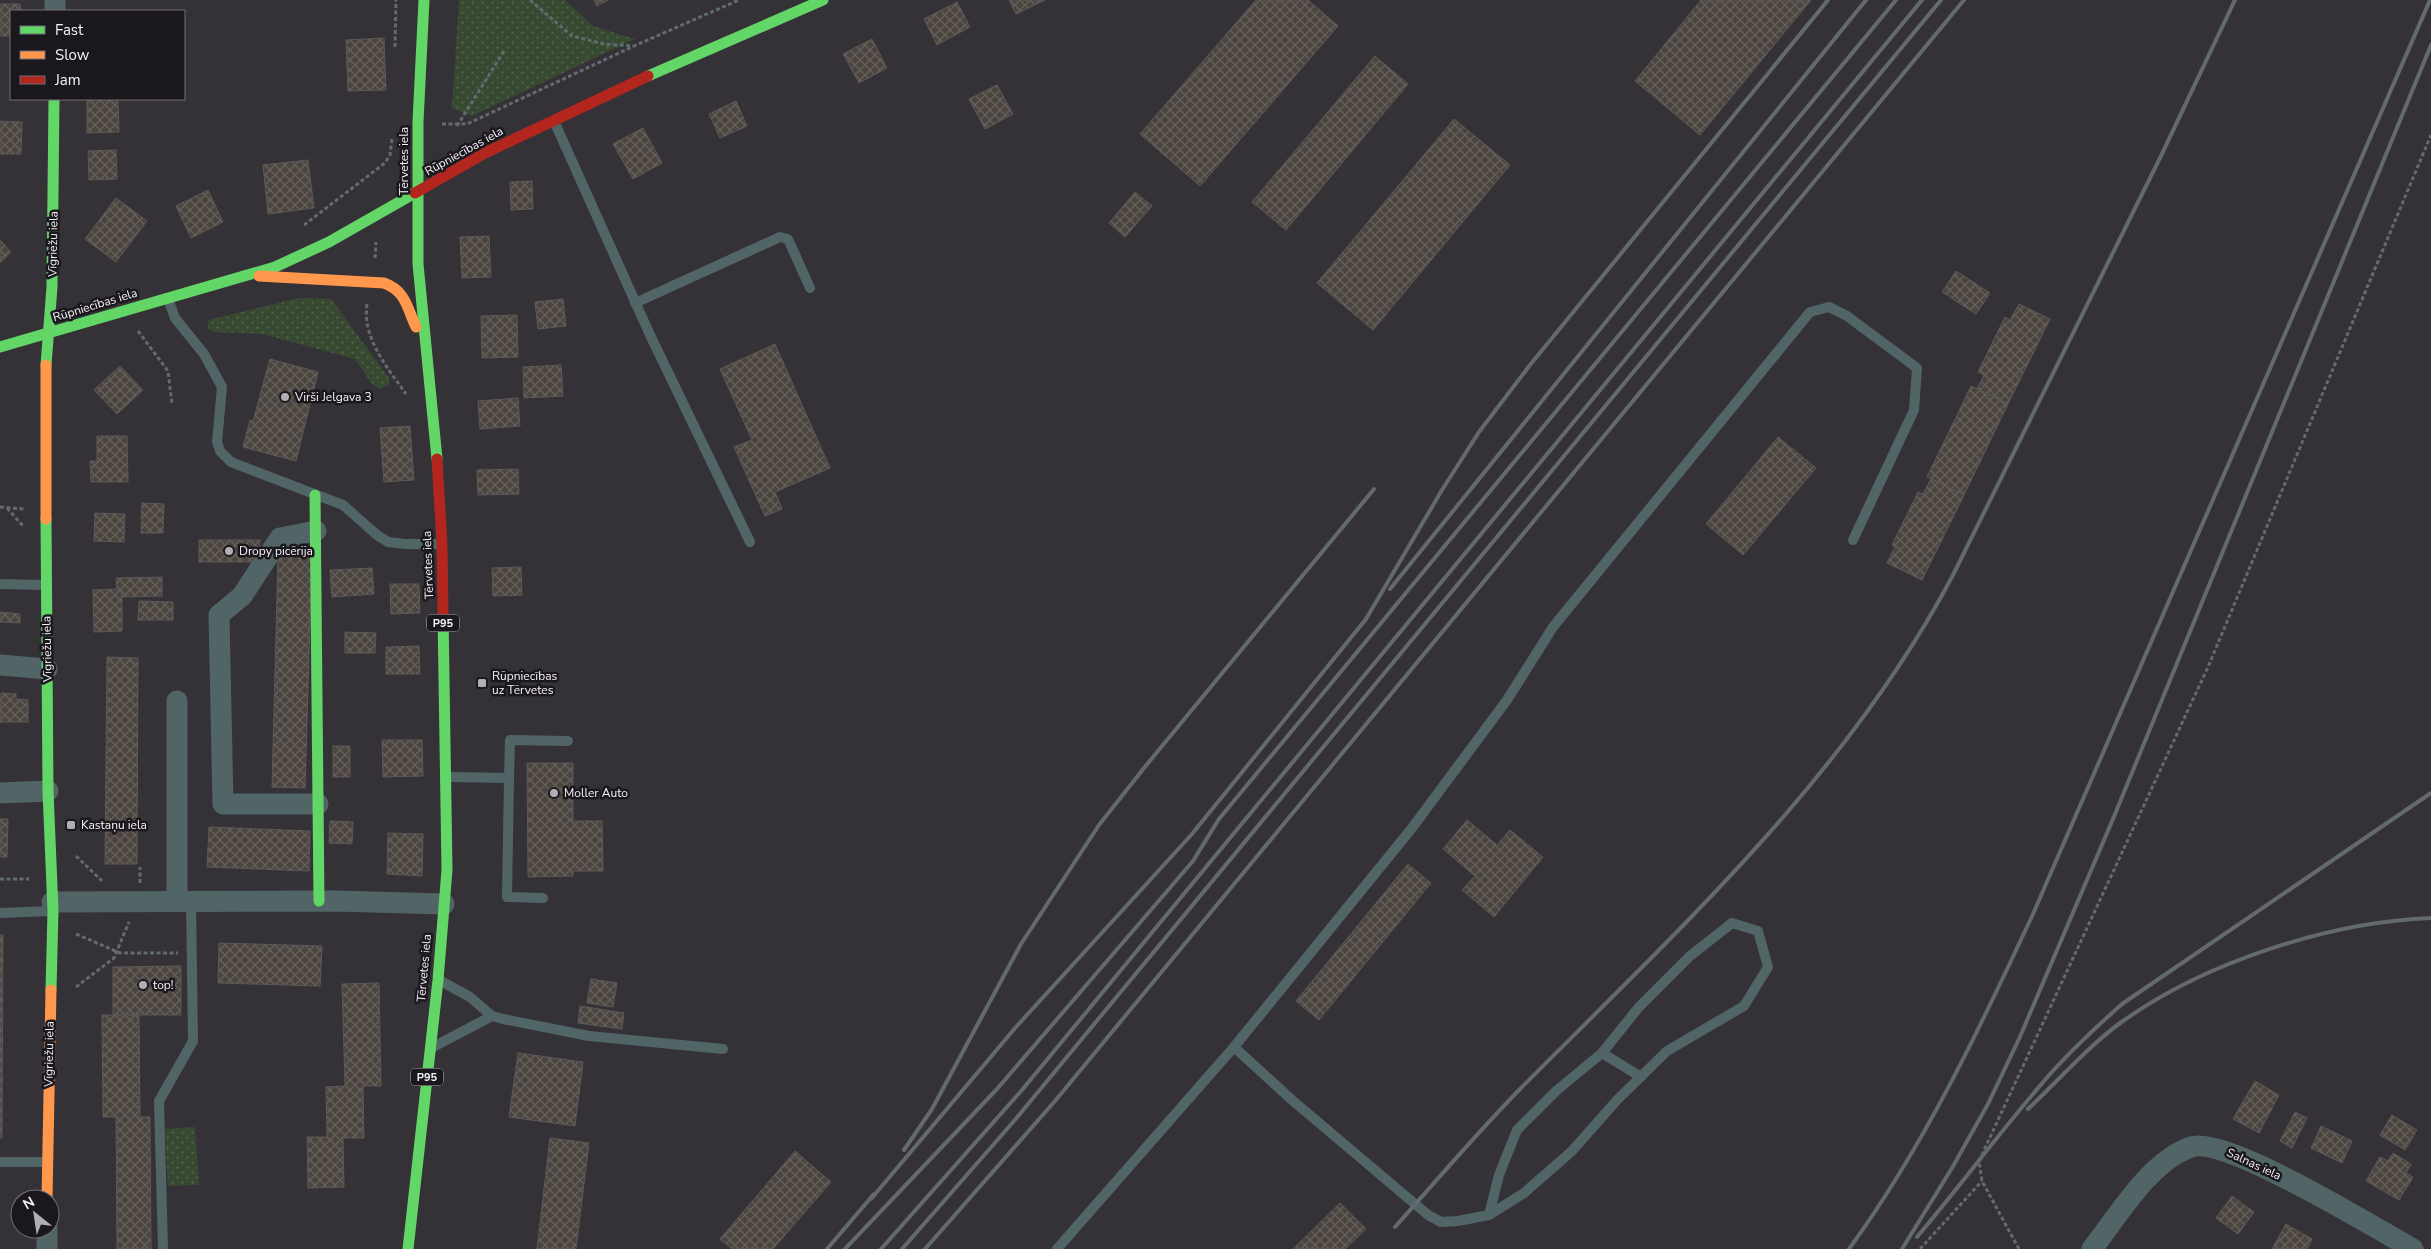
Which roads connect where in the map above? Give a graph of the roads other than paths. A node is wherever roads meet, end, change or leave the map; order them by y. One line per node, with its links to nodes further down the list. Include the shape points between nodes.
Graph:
1 (424, 0): 5 (main road, Tērvetes iela)
2 (823, 0): 4 (main road, Rūpniecības iela)
3 (54, 100): 10 (main road, Vīgriežu iela, via 52,287)
4 (553, 118): 5 (main road, Rūpniecības iela); 9 (lane)
5 (418, 192): 6 (main road, Rūpniecības iela, via 312,252); 11 (main road, Tērvetes iela / P95, via 418,264)
6 (250, 275): 8 (main road, Rūpniecības iela); 11 (main road, via 391,285 400,291 408,304)
7 (810, 288): 9 (lane, via 788,239 780,237)
8 (168, 298): 10 (main road, Rūpniecības iela); 13 (lane, via 175,318 204,354 222,386 217,442 220,451 231,462)
9 (635, 303): 16 (lane)
10 (47, 334): 12 (main road, Rūpniecības iela); 19 (main road, Vīgriežu iela, via 44,374)
11 (425, 343): 17 (main road, Tērvetes iela / P95)
12 (0, 347)
13 (315, 495): 14 (main road); 17 (lane, via 343,505 388,542)
14 (316, 531): 28 (main road); 28 (street, via 280,538 242,596 220,615 223,804)
15 (1853, 540): 37 (lane, via 1914,410 1917,368 1847,316 1828,307 1810,312 1553,627 1507,700 1412,828)
16 (750, 542)
17 (442, 544): 24 (main road, Tērvetes iela / P95)
18 (0, 584): 19 (lane)
19 (46, 585): 21 (main road, Vīgriežu iela)
20 (0, 665): 21 (street)
21 (47, 669): 26 (main road, Vīgriežu iela)
22 (177, 701): 30 (street)
23 (568, 741): 25 (lane, via 510,740)
24 (447, 777): 25 (lane); 32 (main road, Tērvetes iela / P95)
25 (509, 778): 29 (lane, via 507,897)
26 (48, 791): 27 (street); 33 (main road, Vīgriežu iela)
27 (0, 793)
28 (318, 804): 31 (main road)
29 (542, 898)
30 (184, 900): 31 (street); 33 (street, via 127,908); 46 (lane, via 191,953 193,1040 159,1100)
31 (320, 901): 32 (street)
32 (444, 904): 35 (main road, Tērvetes iela / P95)
33 (52, 907): 34 (lane); 43 (main road, Vīgriežu iela)
34 (0, 913)
35 (438, 980): 36 (lane, via 470,997); 39 (main road, Tērvetes iela / P95)
36 (492, 1016): 38 (lane, via 589,1036); 39 (lane)
37 (1234, 1047): 45 (lane, via 1428,1215 1441,1222); 48 (lane)
38 (723, 1048)
39 (430, 1049): 47 (main road, Tērvetes iela / P95)
40 (1602, 1053): 41 (lane); 41 (lane, via 1639,1008 1690,956 1732,923 1758,931 1768,967 1744,1006 1667,1051); 45 (lane, via 1516,1130 1499,1175)
41 (1641, 1077): 45 (lane, via 1572,1151 1524,1193)
42 (0, 1162): 43 (lane)
43 (47, 1162): 44 (main road, Vīgriežu iela)
44 (47, 1189)
45 (1489, 1215)
46 (163, 1249)
47 (408, 1249)
48 (1057, 1249)
49 (2092, 1249): 50 (street, Salnas iela, via 2139,1188 2164,1162 2192,1146 2210,1146 2263,1166)
50 (2413, 1249)

